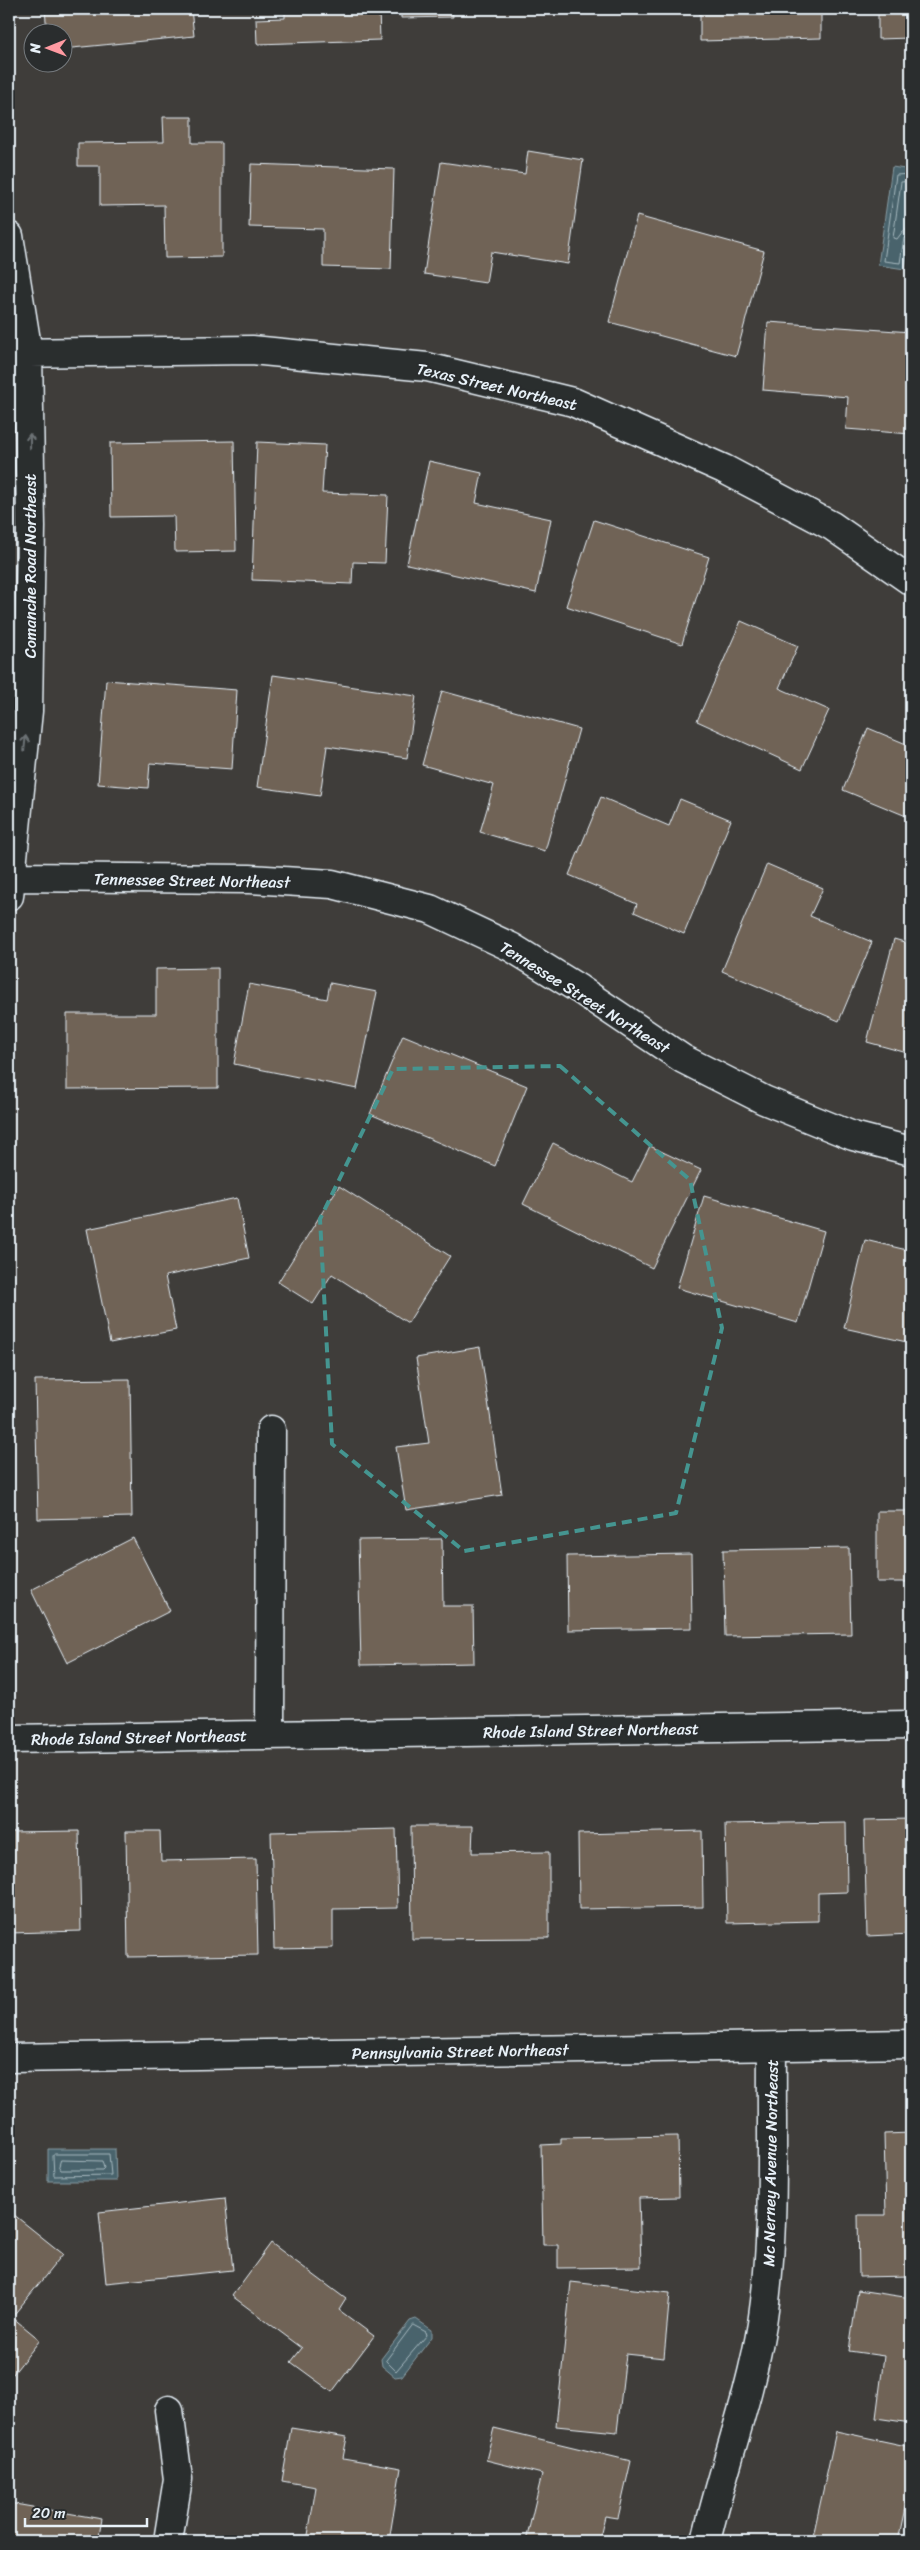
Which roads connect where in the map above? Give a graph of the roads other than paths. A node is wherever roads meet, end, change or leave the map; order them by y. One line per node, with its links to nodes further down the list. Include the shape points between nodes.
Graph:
1 (9, 236): 2 (street, Comanche Road Northeast)
2 (18, 353): 3 (street, Texas Street Northeast, via 271,352 427,367 573,402 724,469 824,522); 4 (street, Comanche Road Northeast, one-way to 2, via 28,710 31,527)
3 (911, 581)
4 (10, 884): 5 (street, Tennessee Street Northeast, via 250,879 332,884 430,909 511,947 683,1059 764,1100 835,1129)
5 (911, 1151)
6 (271, 1430): 8 (street, Rhode Island Street Northeast)
7 (911, 1725): 8 (street, Rhode Island Street Northeast)
8 (270, 1735): 9 (street, Rhode Island Street Northeast)
9 (9, 1739)
10 (911, 2044): 11 (street, Pennsylvania Street Northeast)
11 (772, 2046): 12 (street, Pennsylvania Street Northeast); 15 (street, Mc Nerney Avenue Northeast, via 772,2243 763,2316 747,2393)
12 (9, 2058)
13 (169, 2410): 14 (street, via 178,2479)
14 (168, 2541)
15 (706, 2541)

